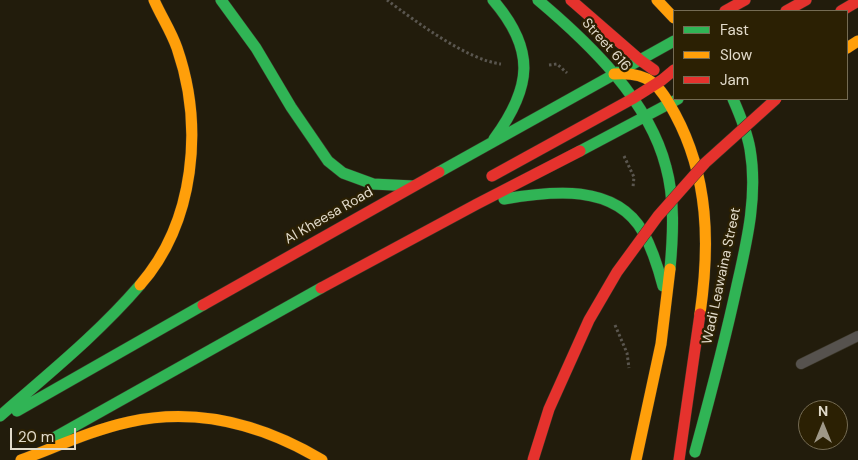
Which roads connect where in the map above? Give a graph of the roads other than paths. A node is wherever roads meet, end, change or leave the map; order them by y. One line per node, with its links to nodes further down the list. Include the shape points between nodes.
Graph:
1 (154, 0): 35 (main road, via 176,46 186,76 192,113 189,180 175,228 160,259 124,303)
2 (221, 0): 28 (main road, via 256,48 328,161 358,180)
3 (492, 0): 26 (main road, via 519,38 524,75 512,113)
4 (538, 0): 17 (main road, Street 616)
5 (572, 0): 15 (main road)
6 (657, 0): 13 (main road)
7 (745, 0): 10 (main road)
8 (806, 0): 11 (main road)
9 (858, 1): 12 (main road)
10 (727, 10)
11 (788, 10)
12 (843, 10)
13 (673, 17)
14 (673, 42): 15 (main road, Al Kheesa Road)
15 (640, 60): 16 (main road, via 653,69); 17 (main road, Al Kheesa Road)
16 (671, 73): 18 (main road)
17 (614, 74): 18 (main road, via 640,75); 19 (main road, Street 616); 26 (main road, Al Kheesa Road)
18 (658, 87): 19 (main road); 23 (main road); 24 (main road, via 648,102)
19 (632, 99): 24 (main road, Street 616); 27 (main road)
20 (733, 100): 25 (main road, Wadi Leawaina Street)
21 (746, 100): 25 (main road)
22 (775, 100): 40 (main road, bridge, via 705,163 658,216 617,272 589,320 571,360)
23 (673, 101): 24 (main road); 42 (main road, via 699,176 708,241 705,284)
24 (644, 118): 29 (main road); 32 (main road, via 662,155 670,193 672,256)
25 (744, 122): 43 (main road, Wadi Leawaina Street, via 752,160 753,207 722,349)
26 (492, 143): 28 (main road, Al Kheesa Road)
27 (484, 180)
28 (413, 186): 36 (main road, Al Kheesa Road)
29 (478, 204): 31 (main road); 32 (main road, via 560,191 609,201 632,216 646,236 660,272)
30 (351, 259): 31 (main road)
31 (321, 288): 37 (main road)
32 (666, 305): 41 (main road)
33 (858, 336): 34 (lane)
34 (801, 364)
35 (0, 416)
36 (0, 420)
37 (16, 460)
38 (21, 460): 39 (main road, via 130,422 182,418 206,418 260,430 291,441)
39 (322, 460)
40 (533, 460)
41 (636, 460)
42 (679, 460)
43 (693, 460)

